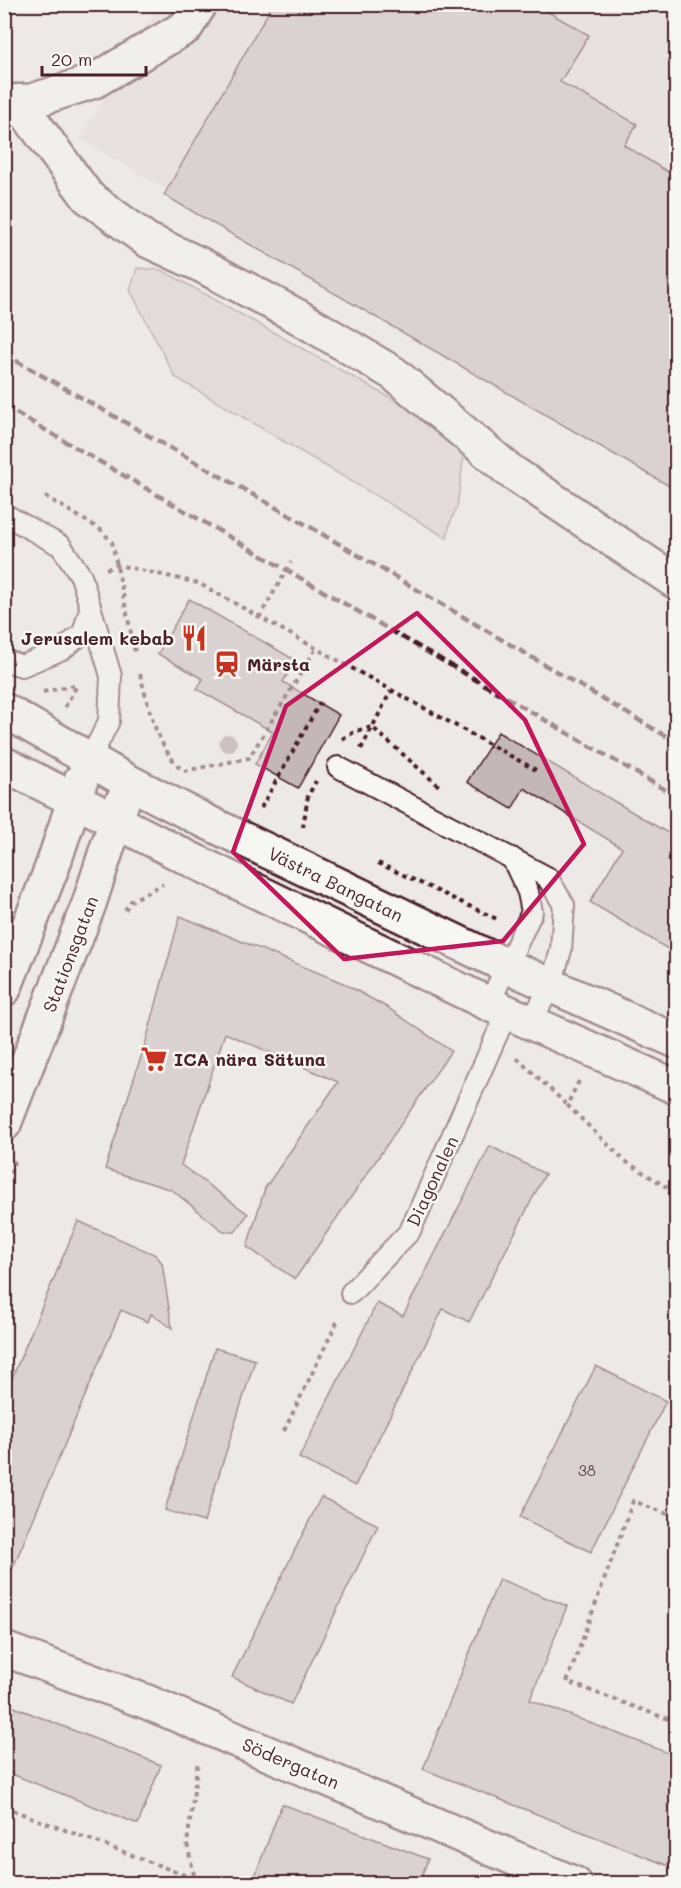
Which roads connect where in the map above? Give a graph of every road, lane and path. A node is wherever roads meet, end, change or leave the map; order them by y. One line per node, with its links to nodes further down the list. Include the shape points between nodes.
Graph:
1 (200, 4): 2 (street, via 186,27 94,81 32,101)
2 (11, 102): 6 (street, via 88,197 147,240 297,316 393,373 510,471)
3 (4, 514): 5 (lane, via 61,546)
4 (291, 562): 8 (path)
5 (81, 576): 7 (lane); 8 (path, via 118,565 198,583)
6 (676, 582)
7 (90, 609): 10 (lane, via 83,633 63,649 22,666); 17 (lane, via 111,676 110,721)
8 (259, 618): 9 (path)
9 (315, 650): 11 (path, via 249,759 183,771 168,756 158,736); 13 (path)
10 (4, 660)
11 (139, 669)
12 (77, 685): 14 (path)
13 (391, 691): 19 (path); 20 (path)
14 (35, 693)
15 (321, 701): 23 (path)
16 (4, 710): 17 (street, Västra Bangatan)
17 (90, 759): 21 (street, Västra Bangatan); 22 (street)
18 (4, 764): 22 (street)
19 (343, 770): 25 (lane)
20 (536, 770)
21 (127, 782): 24 (street, Stationsgatan); 26 (street, Västra Bangatan)
22 (72, 799): 24 (street); 28 (street, via 53,865)
23 (261, 808)
24 (117, 822): 29 (street); 33 (street, Stationsgatan)
25 (512, 858): 26 (lane, via 528,892 532,912); 27 (lane, via 547,877 564,905 561,950)
26 (505, 965): 27 (street, Västra Bangatan); 29 (lane)
27 (551, 985): 29 (lane); 30 (street, Västra Bangatan)
28 (4, 989)
29 (509, 1013): 31 (street); 35 (lane, Diagonalen, via 410,1231)
30 (676, 1041)
31 (608, 1059): 32 (street); 34 (path, via 578,1082 567,1105 625,1161)
32 (676, 1088)
33 (4, 1124)
34 (676, 1193)
35 (351, 1293): 36 (path)
36 (284, 1431)
37 (676, 1517): 39 (path, via 633,1501 567,1682)
38 (4, 1649): 40 (street, Södergatan)
39 (676, 1722)
40 (202, 1726): 42 (path, via 187,1844); 43 (street, Södergatan)
41 (4, 1807): 42 (path)
42 (195, 1881)
43 (575, 1884)

